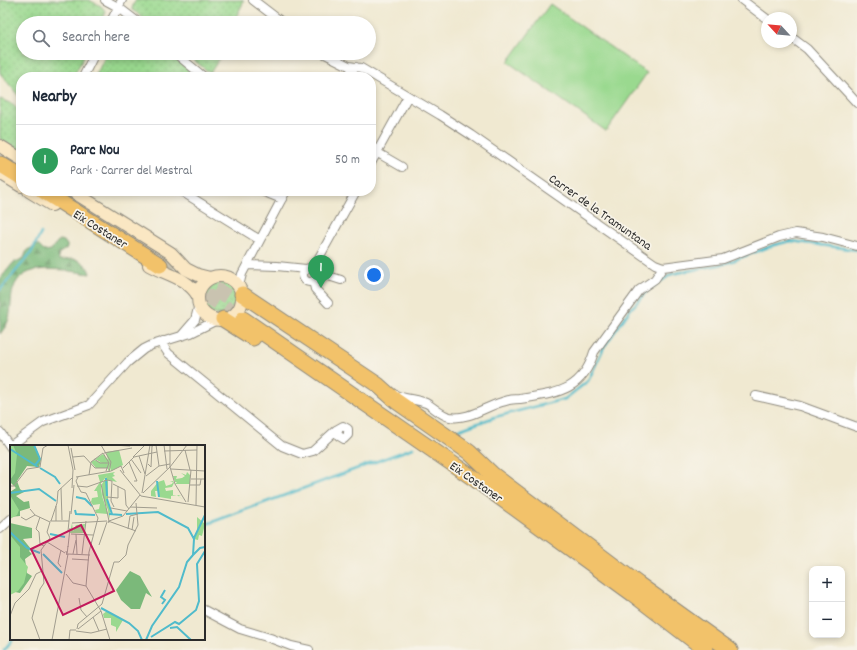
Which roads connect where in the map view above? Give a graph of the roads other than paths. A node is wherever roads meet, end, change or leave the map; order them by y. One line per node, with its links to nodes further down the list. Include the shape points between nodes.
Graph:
1 (105, 0): 4 (street)
2 (253, 0): 8 (street)
3 (742, 0): 5 (street)
4 (120, 3): 6 (street); 7 (street)
5 (761, 14)
6 (114, 16)
7 (132, 16)
8 (274, 16)
9 (797, 42): 20 (street)
10 (92, 60): 14 (street)
11 (183, 60): 15 (street)
12 (337, 60): 13 (street, Carrer de la Tramuntana)
13 (356, 67): 16 (street); 17 (street, Carrer de la Tramuntana)
14 (86, 72)
15 (198, 72)
16 (351, 72)
17 (368, 72)
18 (376, 77): 19 (street, Carrer de la Tramuntana)
19 (408, 96): 22 (street); 44 (street, Carrer de la Tramuntana, via 478,140 655,264)
20 (857, 103)
21 (0, 146): 25 (main road)
22 (376, 148)
23 (376, 152): 28 (street)
24 (0, 155): 27 (highway)
25 (16, 156)
26 (0, 164): 30 (highway)
27 (16, 165)
28 (402, 167)
29 (0, 173): 31 (main road)
30 (16, 174)
31 (16, 183)
32 (37, 196): 50 (main road, via 156,269 177,278 195,290)
33 (52, 196): 34 (highway, Eix Costaner, via 162,261)
34 (64, 196)
35 (80, 196): 47 (main road, via 171,254 186,269)
36 (189, 196): 41 (street)
37 (274, 196): 40 (street)
38 (284, 196): 40 (street)
39 (353, 196): 46 (street)
40 (282, 199): 41 (street)
41 (260, 240): 43 (street)
42 (857, 246): 44 (street, via 796,233 723,259)
43 (247, 265): 45 (street); 49 (street)
44 (663, 266): 55 (street, via 655,279 639,290 594,352 592,361 581,378 569,387 552,394 502,401 464,417 450,417 426,403 398,396)
45 (292, 267): 46 (street); 46 (street, via 308,282)
46 (314, 272): 48 (street); 51 (street, via 315,289)
47 (210, 278): 49 (main road, via 220,276); 50 (main road, via 200,287)
48 (341, 280)
49 (241, 293): 52 (main road, via 241,304 236,312); 55 (highway); 62 (highway, Eix Costaner); 63 (highway, Eix Costaner)
50 (198, 300): 52 (main road, via 205,314); 53 (street, via 194,320)
51 (328, 303)
52 (220, 320): 53 (street); 63 (highway, via 236,326 311,377 339,392 460,475)
53 (182, 336): 54 (street)
54 (163, 341): 58 (street, via 168,352 282,446 302,454 312,451); 60 (street, via 138,353 89,405 43,422)
55 (378, 386): 62 (highway, via 469,452)
56 (756, 396): 57 (street, via 800,406)
57 (857, 427)
58 (336, 430)
59 (0, 432): 61 (street)
60 (14, 445)
61 (10, 446)
62 (492, 474): 72 (highway)
63 (476, 480): 67 (highway, Eix Costaner)
64 (10, 520): 65 (street)
65 (0, 529)
66 (205, 611): 68 (street, via 240,630 270,638)
67 (666, 619): 70 (highway); 71 (highway, Eix Costaner)
68 (290, 648): 69 (street)
69 (310, 650)
70 (700, 650)
71 (706, 650)
72 (730, 650)

